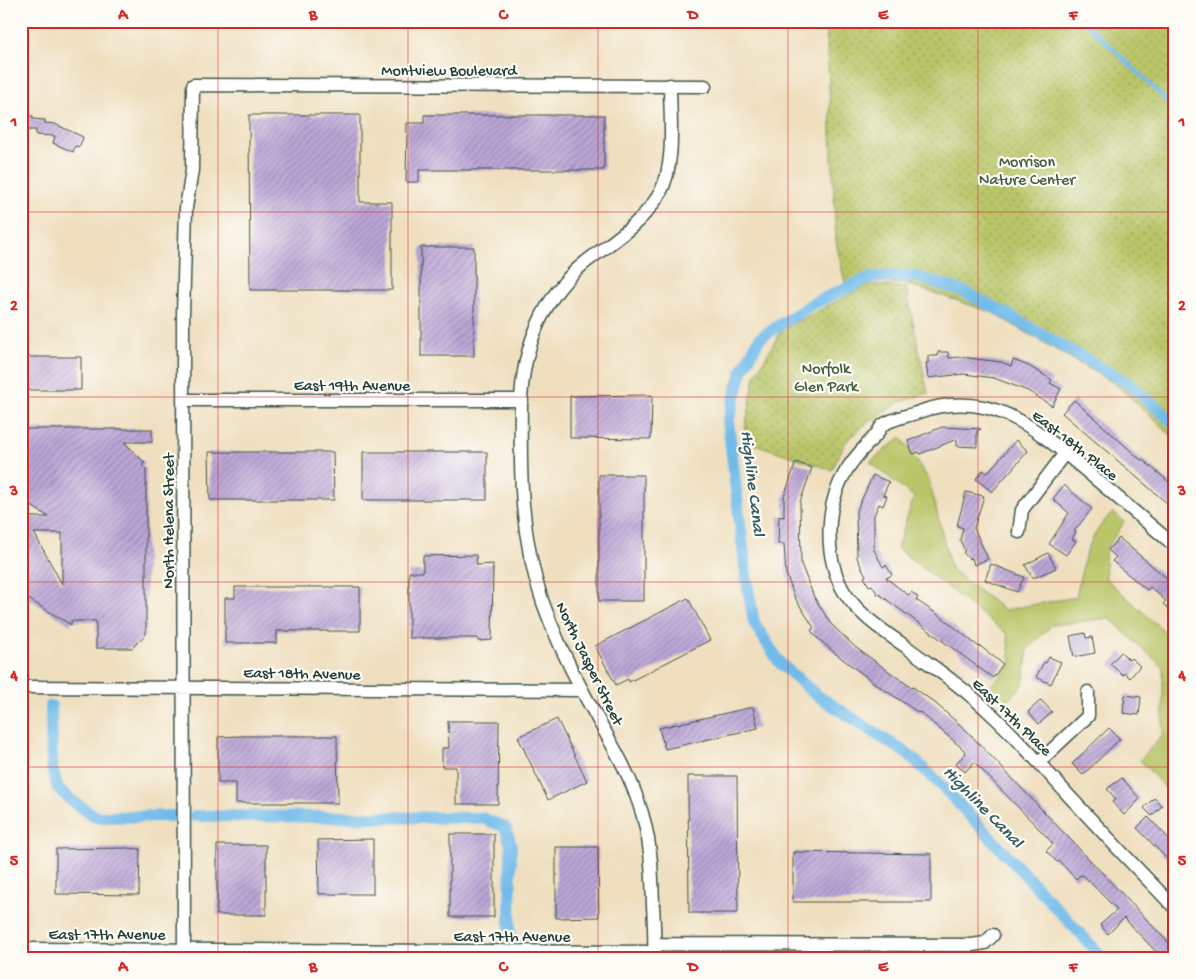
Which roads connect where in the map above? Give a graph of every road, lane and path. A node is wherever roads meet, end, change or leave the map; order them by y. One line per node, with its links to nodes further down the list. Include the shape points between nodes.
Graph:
1 (193, 84): 2 (street, Montview Boulevard); 4 (street, North Helena Street, via 192,170 184,245)
2 (670, 84): 3 (street, Montview Boulevard); 5 (street, North Jasper Street, via 670,147 660,192 638,223 567,278 550,301 538,322 532,342)
3 (705, 86)
4 (184, 400): 5 (street, East 19th Avenue); 11 (street, North Helena Street)
5 (522, 400): 12 (street, North Jasper Street, via 521,480 532,566 553,630)
6 (883, 425): 7 (street, East 18th Place, via 935,407 983,407 1023,422); 14 (street, East 17th Place, via 843,475 832,508 831,553 839,580 858,609 976,699)
7 (1065, 453): 8 (street, via 1022,510); 9 (street, East 18th Place)
8 (1019, 532)
9 (1175, 546)
10 (21, 687): 11 (street, East 18th Avenue)
11 (183, 687): 12 (street, East 18th Avenue); 19 (street, North Helena Street)
12 (582, 690): 18 (street, North Jasper Street, via 626,774 644,821 652,858)
13 (1088, 692): 14 (street, via 1088,716)
14 (1038, 762): 15 (street, East 17th Place)
15 (1175, 908)
16 (993, 935): 18 (street, East 17th Avenue, via 985,943 972,945)
17 (21, 949): 19 (street, East 17th Avenue)
18 (655, 951): 19 (street, East 17th Avenue)
19 (184, 954)

